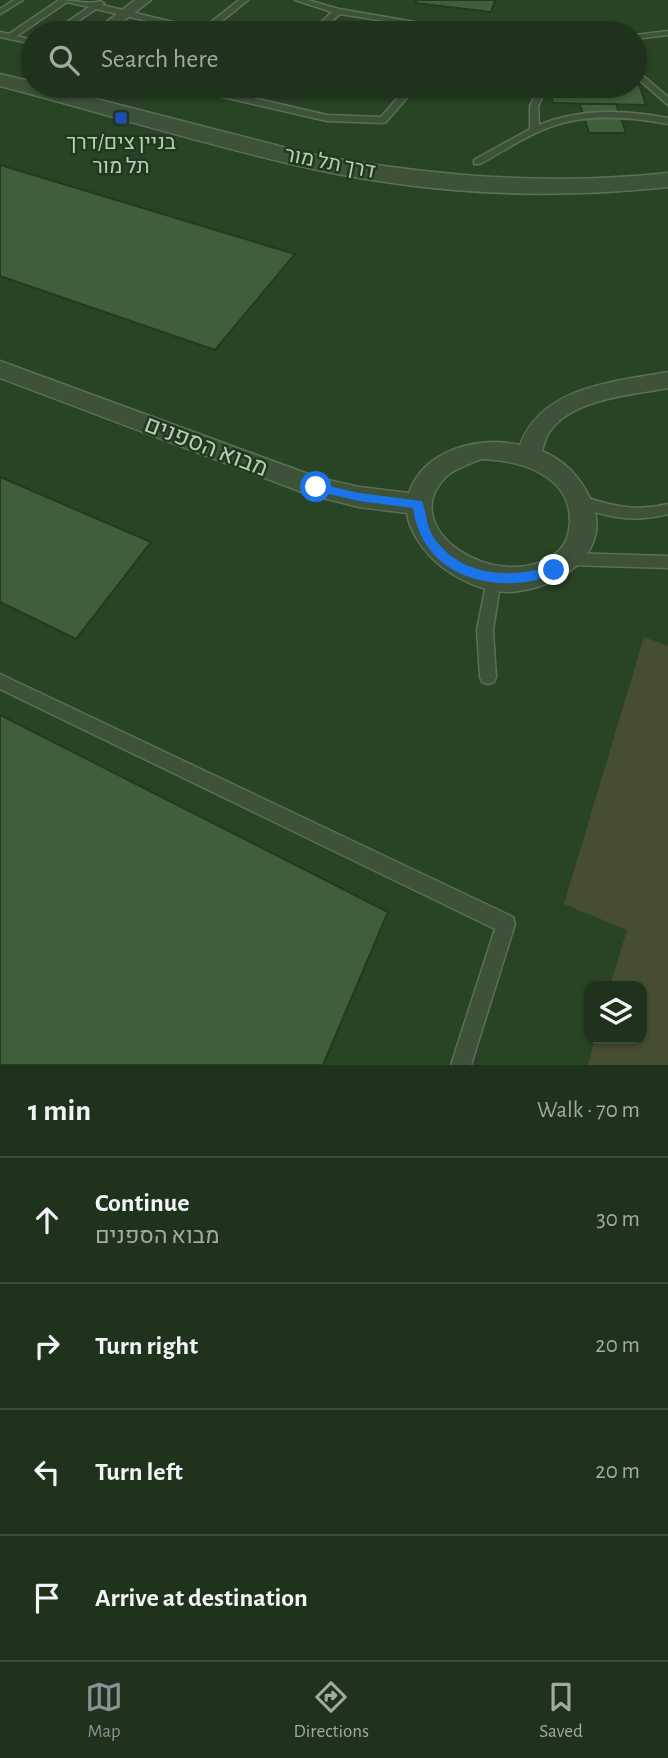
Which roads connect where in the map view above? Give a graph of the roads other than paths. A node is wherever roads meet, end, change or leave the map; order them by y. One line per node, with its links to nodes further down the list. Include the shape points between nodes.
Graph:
1 (19, 0): 9 (lane)
2 (67, 0): 7 (lane); 11 (lane)
3 (104, 0): 7 (lane)
4 (144, 0): 10 (street)
5 (244, 0): 15 (lane)
6 (299, 0): 8 (lane)
7 (96, 6): 10 (lane); 12 (lane)
8 (338, 11): 16 (lane); 17 (lane)
9 (0, 12)
10 (126, 13): 13 (street); 14 (lane)
11 (35, 21)
12 (73, 21)
13 (115, 21)
14 (157, 21)
15 (218, 21)
16 (327, 21)
17 (396, 21)
18 (21, 30): 22 (lane)
19 (668, 33): 21 (lane)
20 (0, 34): 22 (lane)
21 (647, 36)
22 (10, 37): 23 (lane)
23 (21, 39)
24 (0, 61): 25 (street, דרך תל מור)
25 (21, 73)
26 (21, 79): 27 (street, דרך תל מור)
27 (0, 80)
28 (647, 83): 34 (lane)
29 (95, 98): 40 (street, דרך תל מור, via 309,161 388,175 562,186)
30 (144, 98): 37 (street, דרך תל מור, via 323,143)
31 (243, 98): 32 (lane, via 327,118 383,120)
32 (403, 98)
33 (538, 98): 36 (lane)
34 (668, 102)
35 (668, 121): 36 (lane, via 591,116 549,124)
36 (535, 132): 38 (lane)
37 (420, 157)
38 (469, 161): 39 (street)
39 (514, 164)
40 (668, 180)
41 (0, 369): 45 (street, מבוא הספנים, via 316,487)
42 (668, 380): 43 (street, via 594,396 555,411 540,425)
43 (528, 455): 44 (street, via 569,482); 45 (street, via 478,450 455,457 436,468)
44 (581, 501): 46 (lane, via 629,516); 47 (street, via 585,522 581,541)
45 (418, 505): 49 (street, via 421,524 447,559 468,572)
46 (668, 509)
47 (569, 559): 48 (lane); 49 (street, via 536,577)
48 (668, 562)
49 (494, 579): 50 (lane, via 485,630)
50 (488, 677)
51 (0, 681): 52 (lane, via 506,924)
52 (461, 1065)

